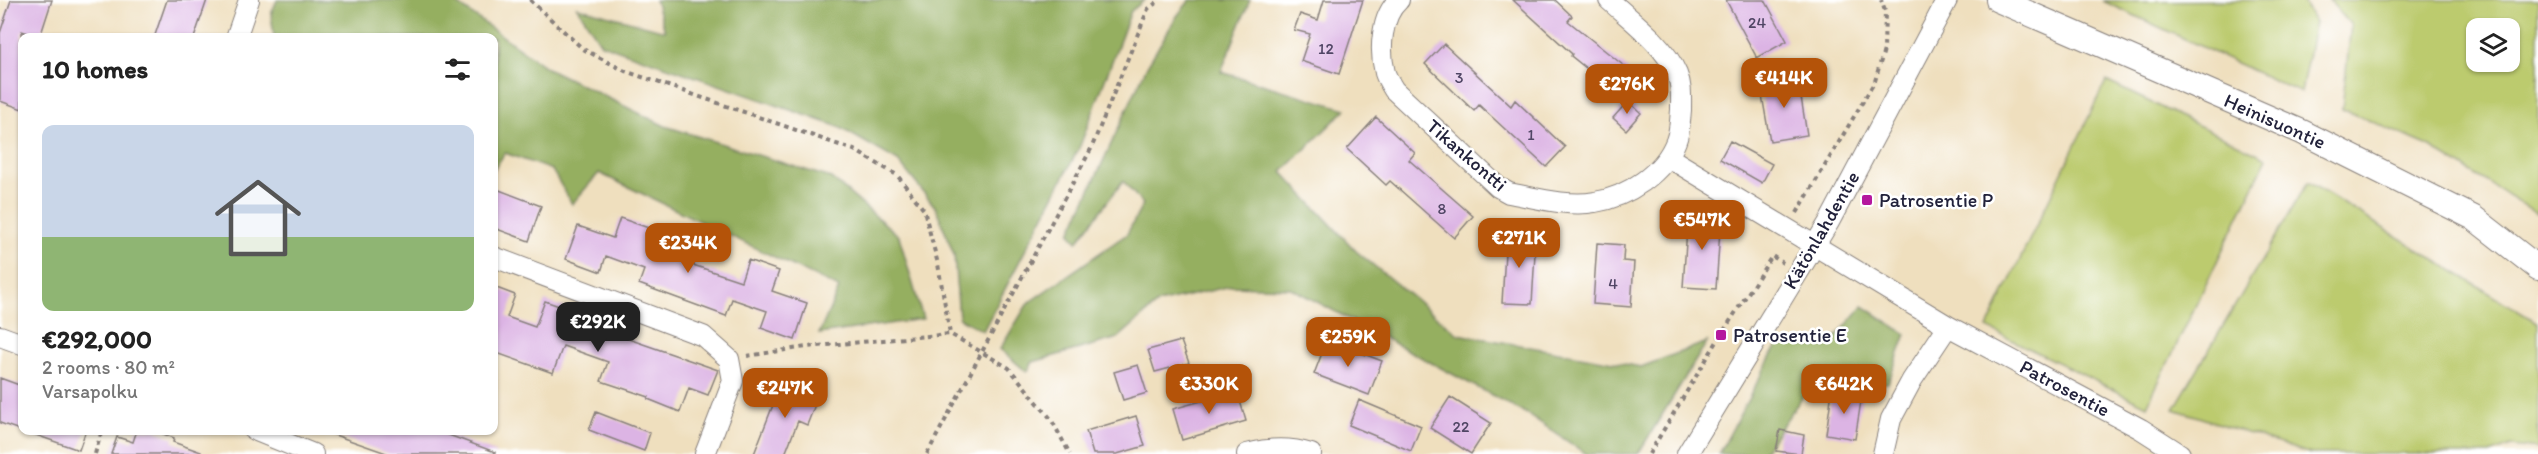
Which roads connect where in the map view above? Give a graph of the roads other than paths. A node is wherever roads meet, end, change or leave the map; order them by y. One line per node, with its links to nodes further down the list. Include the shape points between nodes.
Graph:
1 (249, 0): 6 (street)
2 (1399, 0): 7 (street, Tikankontti, via 1387,18 1383,34 1385,74 1394,90 1503,190 1529,197 1592,203 1615,198 1635,187)
3 (1609, 0): 7 (street, Tikankontti, via 1656,43 1676,72 1681,89 1680,126)
4 (1947, 0): 8 (street, Kätönlahdentie)
5 (1998, 0): 10 (street, Heinisuontie, via 2302,132 2474,218)
6 (238, 33)
7 (1668, 157): 8 (street)
8 (1814, 244): 11 (street, Patrosentie); 19 (street, Kätönlahdentie)
9 (498, 259): 16 (street, via 704,336 729,359 733,381)
10 (2538, 268)
11 (1948, 326): 20 (street, via 1891,419); 21 (street, Patrosentie)
12 (0, 336): 13 (street)
13 (18, 343)
14 (266, 435): 15 (street)
15 (313, 454)
16 (705, 454)
17 (1247, 454): 18 (street, via 1283,448)
18 (1311, 454)
19 (1687, 454)
20 (1883, 454)
21 (2180, 454)

